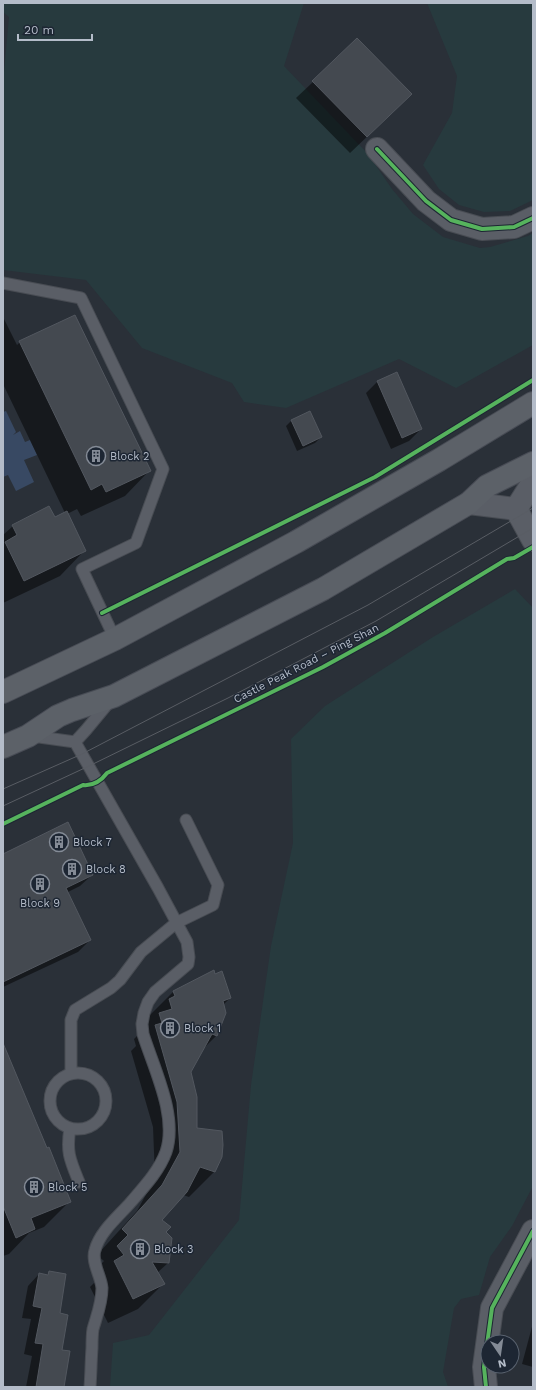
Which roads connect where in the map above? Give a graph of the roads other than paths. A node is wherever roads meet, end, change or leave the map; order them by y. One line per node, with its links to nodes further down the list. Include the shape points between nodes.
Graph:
1 (378, 149): 2 (street, via 426,201 451,220 482,229 514,227)
2 (533, 218)
3 (3, 283): 10 (lane, via 81,298 163,470 136,544 82,569)
4 (533, 403): 10 (main road, via 296,542)
5 (533, 463): 7 (main road, via 487,486)
6 (533, 482): 8 (street)
7 (469, 503): 8 (street); 12 (main road, via 323,589)
8 (516, 509): 9 (street)
9 (533, 540)
10 (115, 639): 11 (main road)
11 (3, 692)
12 (114, 696): 13 (main road, via 58,716); 14 (lane)
13 (28, 736): 14 (lane); 15 (main road)
14 (75, 742): 17 (lane)
15 (3, 747)
16 (186, 820): 17 (lane, via 218,885 213,905)
17 (176, 923): 18 (lane, via 141,952 111,988 75,1010 70,1020); 22 (lane, via 187,942 188,964 155,992 148,1002 142,1024 165,1102 169,1137 161,1163 106,1230 94,1251 102,1286 99,1313 93,1330)
18 (71, 1074): 19 (lane, via 62,1077 56,1084 50,1100 55,1118); 19 (lane, via 85,1074 97,1080 106,1096 106,1106 102,1115 88,1127)
19 (70, 1128): 20 (lane, via 70,1158)
20 (79, 1182)
21 (533, 1231): 23 (street, via 492,1308 484,1367)
22 (90, 1387)
23 (486, 1387)

